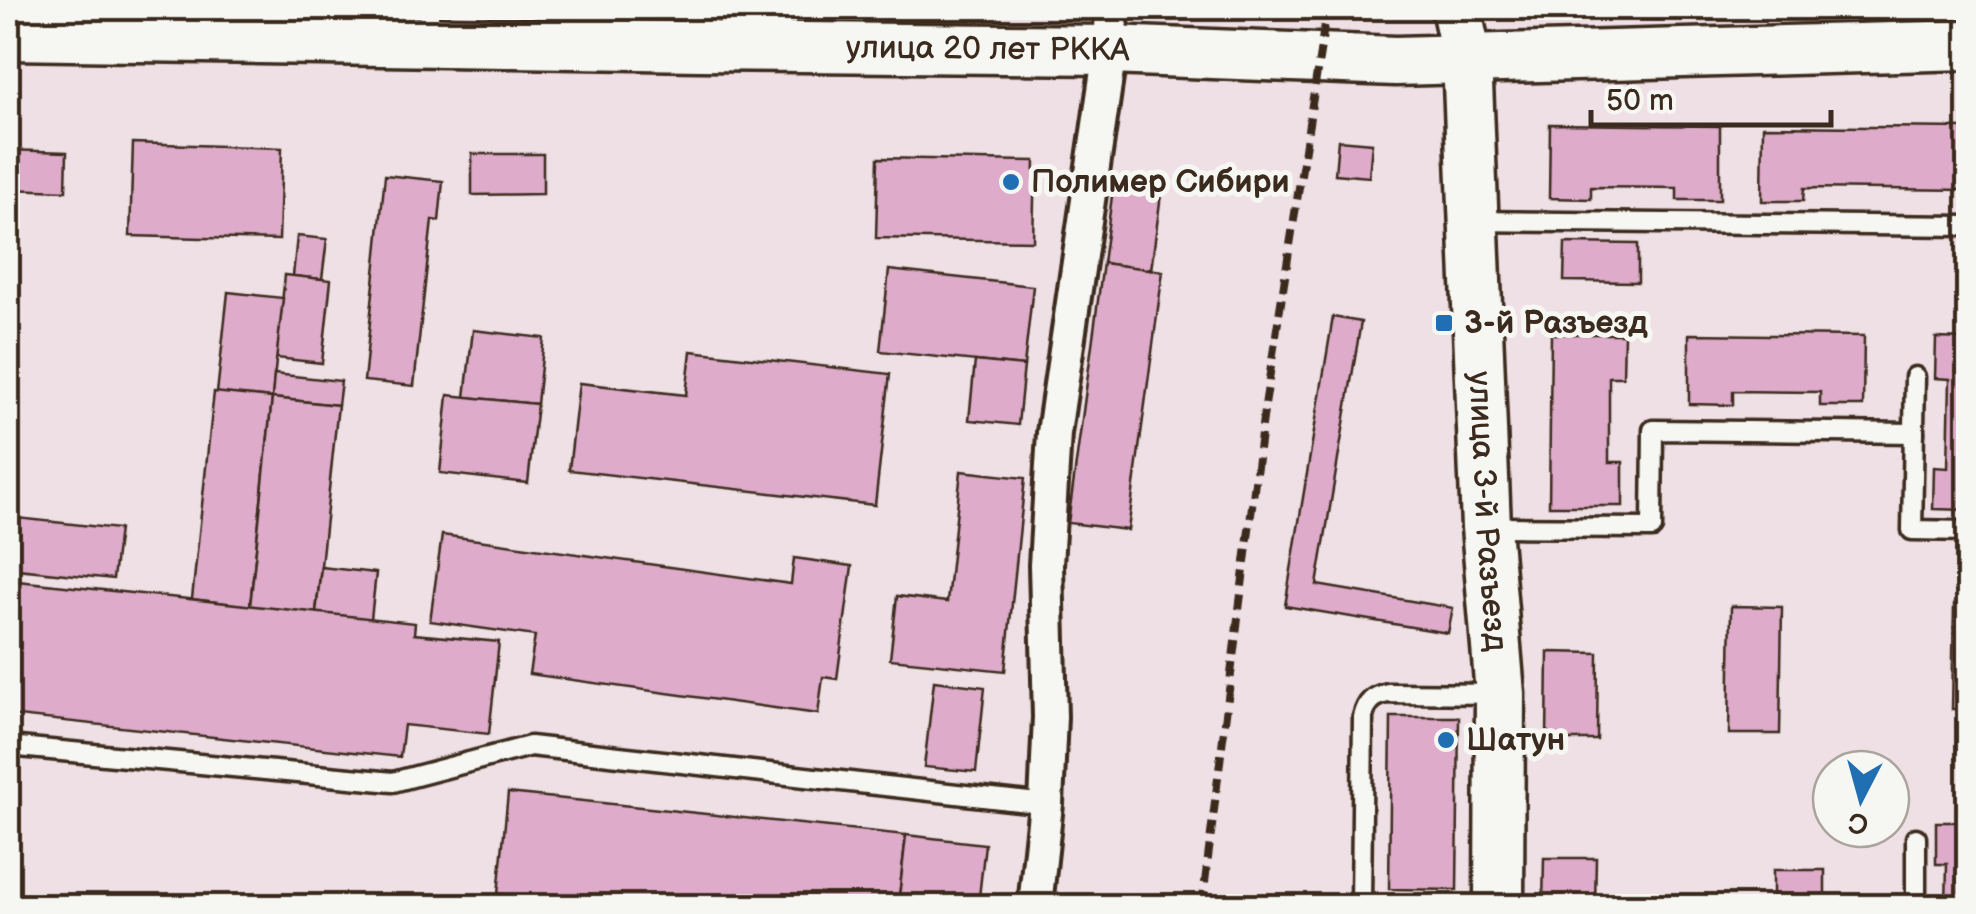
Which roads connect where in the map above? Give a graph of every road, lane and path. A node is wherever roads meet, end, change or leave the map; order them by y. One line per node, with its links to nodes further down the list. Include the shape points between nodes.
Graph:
1 (1295, 8): 2 (path, via 1365,16)
2 (1370, 8)
3 (1456, 8): 9 (main road, улица 3-й Разъезд)
4 (429, 24): 5 (main road, улица 20 лет РККА); 7 (main road, улица 20 лет РККА)
5 (700, 27): 6 (main road, улица 20 лет РККА)
6 (1111, 29): 9 (main road, улица 20 лет РККА, via 1396,61); 18 (street, via 1054,432 1046,564)
7 (8, 35)
8 (1968, 45): 9 (main road, улица 20 лет РККА)
9 (1467, 58): 10 (main road, улица 3-й Разъезд)
10 (1473, 221): 11 (lane); 14 (main road, улица 3-й Разъезд)
11 (1968, 226)
12 (1915, 377): 13 (lane)
13 (1914, 433): 14 (lane, via 1653,430 1652,528); 15 (lane, via 1912,530)
14 (1486, 526): 16 (main road, улица 3-й Разъезд)
15 (1968, 532)
16 (1500, 694): 21 (lane, via 1388,693 1371,700 1363,717); 22 (main road, улица 3-й Разъезд)
17 (8, 746): 18 (lane, via 392,782 530,746)
18 (1046, 804): 20 (street)
19 (1916, 838): 23 (lane)
20 (1035, 906)
21 (1362, 906)
22 (1499, 906)
23 (1916, 906)

